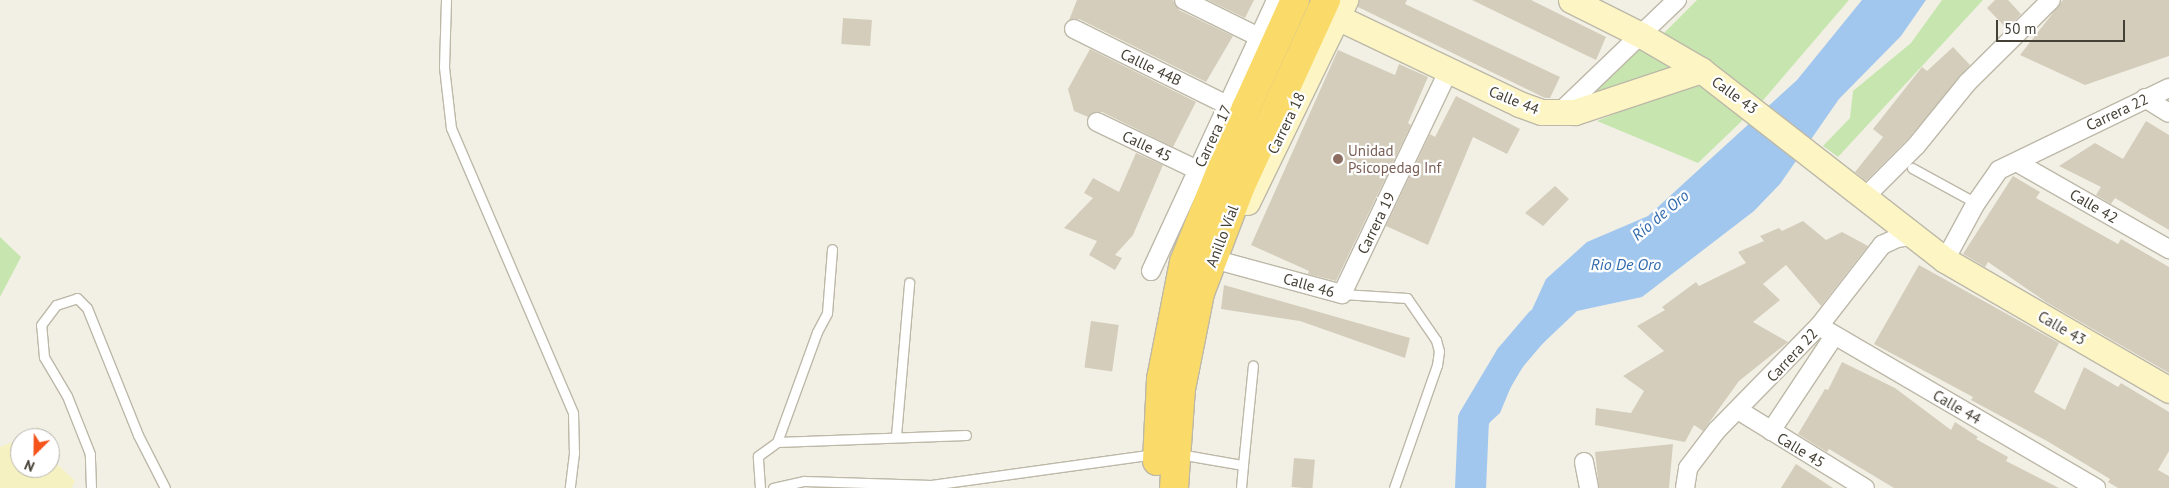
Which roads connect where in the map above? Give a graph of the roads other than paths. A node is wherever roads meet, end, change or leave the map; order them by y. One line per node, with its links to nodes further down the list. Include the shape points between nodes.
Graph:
1 (446, 0): 50 (lane, via 444,67 451,128 573,413 574,453)
2 (1184, 0): 11 (street)
3 (1276, 0): 11 (street, Carrera 17)
4 (1285, 0): 11 (street, Carrera 17)
5 (1295, 0): 11 (highway, Anillo Víal)
6 (1571, 0): 12 (street, Calle 43)
7 (1677, 0): 12 (street)
8 (2051, 0): 24 (street, via 1967,83 1916,146)
9 (1336, 6): 13 (street, Calle 44); 30 (highway, Anillo Víal, via 1271,116)
10 (1074, 29): 17 (street, Callle 44B)
11 (1270, 33): 17 (street, Carrera 17); 45 (highway, Anillo Víal, via 1184,262 1161,379)
12 (1641, 35): 14 (street, Calle 43); 19 (street)
13 (1449, 70): 19 (street, Calle 44, via 1519,104); 35 (street, Carrera 19)
14 (1701, 70): 19 (street, Calle 44, via 1575,112); 24 (street, Calle 43, via 1749,105)
15 (2169, 88): 16 (street, Carrera 22)
16 (2145, 98): 18 (street); 21 (street, Carrera 22)
17 (1228, 105): 23 (street, Carrera 17)
18 (2169, 113)
19 (1558, 114)
20 (1097, 122): 23 (street, Calle 45)
21 (2018, 163): 25 (street, Carrera 22, via 2009,163 1998,170); 31 (street, Calle 42)
22 (1912, 168): 25 (lane)
23 (1197, 170): 33 (street, Carrera 17)
24 (1863, 199): 26 (street, Calle 43)
25 (1976, 203): 32 (street, Carrera 22)
26 (1882, 214): 27 (street, Calle 43); 28 (street)
27 (1912, 236): 28 (street); 32 (street, Calle 43)
28 (1882, 245): 36 (street, Carrera 22)
29 (832, 249): 44 (lane, via 828,314 818,332)
30 (1216, 250): 35 (street, Calle 46); 45 (highway, Anillo Víal, via 1189,346)
31 (2169, 250)
32 (1944, 260): 39 (street, Calle 43)
33 (1151, 271)
34 (909, 282): 43 (lane)
35 (1342, 294): 56 (lane, Calle 46, via 1407,298 1436,340 1439,352)
36 (1819, 326): 37 (street, Calle 44); 40 (street, Carrera 22)
37 (1834, 336): 41 (street); 60 (street, Calle 44)
38 (1253, 364): 47 (lane)
39 (2169, 390)
40 (1738, 410): 41 (street, Calle 45); 58 (street, Carrera 22, via 1717,430 1688,468)
41 (1771, 431): 59 (street, Calle 45)
42 (966, 435): 43 (lane)
43 (896, 436): 44 (lane)
44 (777, 442): 51 (lane, via 758,456)
45 (1166, 453): 47 (lane); 52 (lane, via 931,485 804,481); 53 (highway, Anillo Víal); 54 (highway, Anillo Víal)
46 (1584, 462): 57 (street)
47 (1243, 465): 55 (lane)
48 (91, 488): 49 (lane, via 90,454 67,396 44,357 41,325 56,304 77,298 87,308 138,435)
49 (165, 488)
50 (570, 488)
51 (760, 488)
52 (773, 488)
53 (1157, 488)
54 (1174, 488)
55 (1241, 488)
56 (1394, 488)
57 (1589, 488)
58 (1685, 488)
59 (1865, 488)
60 (2096, 488)

